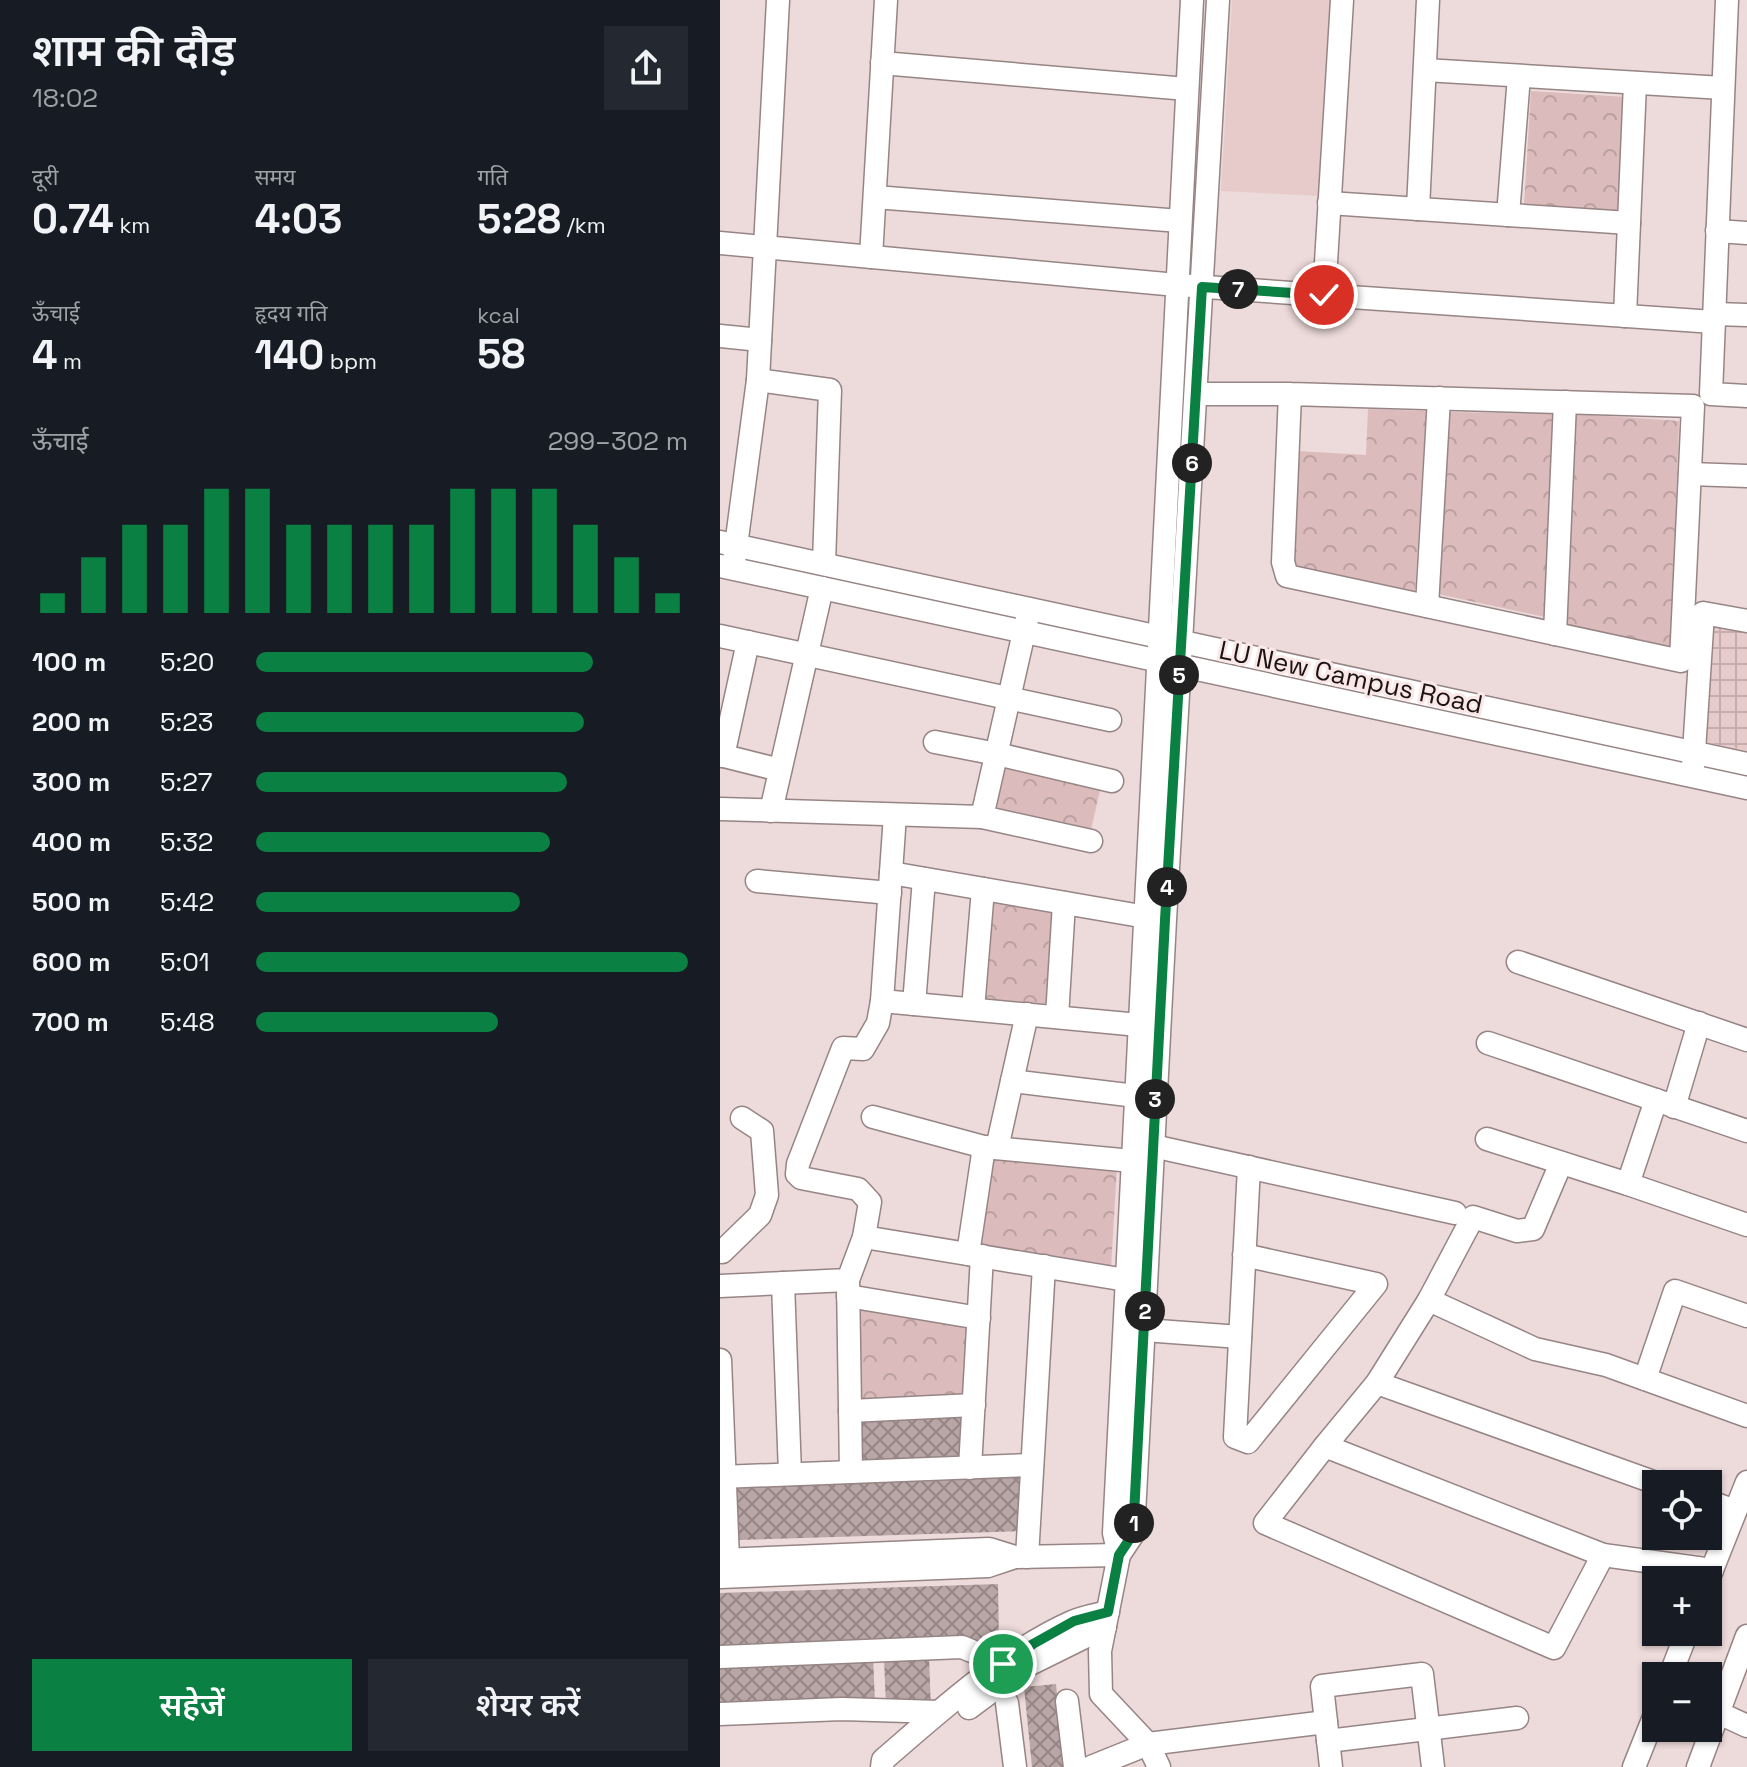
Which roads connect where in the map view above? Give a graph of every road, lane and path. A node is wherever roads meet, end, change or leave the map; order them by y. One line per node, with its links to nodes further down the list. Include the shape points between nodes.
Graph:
1 (778, 0): 23 (street)
2 (886, 0): 8 (street)
3 (1192, 0): 13 (street)
4 (1218, 0): 26 (street)
5 (1342, 0): 15 (street)
6 (1428, 0): 9 (street)
7 (1727, 0): 12 (street)
8 (882, 63): 13 (street); 14 (street)
9 (1425, 70): 10 (street); 16 (street)
10 (1519, 76): 11 (street); 17 (street)
11 (1635, 83): 12 (street); 19 (street)
12 (1723, 88): 20 (street)
13 (1187, 89): 18 (street)
14 (875, 197): 18 (street); 24 (street)
15 (1329, 203): 16 (street); 27 (street)
16 (1418, 209): 17 (street)
17 (1508, 215): 19 (street)
18 (1180, 221): 25 (street)
19 (1629, 223): 29 (street)
20 (1717, 231): 21 (street); 30 (street)
21 (1747, 233)
22 (720, 243): 23 (street)
23 (765, 247): 24 (street); 32 (street)
24 (871, 257): 25 (street)
25 (1177, 285): 26 (street); 51 (street)
26 (1202, 287): 27 (street); 34 (street)
27 (1324, 295): 29 (street)
28 (1747, 315): 30 (street)
29 (1625, 316): 30 (street)
30 (1714, 318): 36 (street, via 1711,394)
31 (720, 336): 32 (street)
32 (760, 340): 33 (street)
33 (758, 380): 41 (street); 42 (street, via 830,390)
34 (1196, 394): 35 (street); 52 (street)
35 (1290, 394): 37 (street); 45 (street, via 1283,562 1287,576)
36 (1747, 396)
37 (1439, 398): 38 (street); 45 (street)
38 (1565, 402): 39 (street, via 1693,406); 49 (street)
39 (1690, 474): 40 (street); 49 (street, via 1681,661)
40 (1747, 476)
41 (728, 544): 42 (street, LU New Campus Road); 43 (street)
42 (824, 563): 46 (street, LU New Campus Road)
43 (726, 567): 44 (street, LU New Campus Road)
44 (822, 588): 48 (street, LU New Campus Road); 54 (street)
45 (1427, 606): 49 (street)
46 (1030, 607): 48 (street); 51 (street, LU New Campus Road)
47 (1747, 621): 60 (street, via 1703,613)
48 (1024, 631): 55 (street, LU New Campus Road); 57 (street)
49 (1555, 634)
50 (720, 636): 53 (street)
51 (1159, 636): 52 (street, LU New Campus Road); 55 (street)
52 (1181, 640): 56 (street); 60 (street, LU New Campus Road)
53 (748, 642): 54 (street); 62 (street)
54 (807, 655): 57 (street); 64 (street)
55 (1157, 660): 56 (street, LU New Campus Road); 78 (street)
56 (1180, 665): 65 (street, LU New Campus Road); 78 (street)
57 (1009, 698): 58 (street); 61 (street)
58 (1110, 720)
59 (935, 742): 61 (street)
60 (1695, 752): 63 (street, LU New Campus Road); 65 (street)
61 (997, 754): 66 (street); 71 (street)
62 (721, 756): 64 (street)
63 (1747, 764)
64 (780, 770): 69 (street)
65 (1692, 776): 67 (street, LU New Campus Road)
66 (1112, 781)
67 (1747, 788)
68 (720, 809): 69 (street)
69 (771, 811): 70 (street)
70 (895, 815): 71 (street); 75 (street)
71 (982, 817): 72 (street)
72 (1091, 841)
73 (924, 879): 75 (street); 76 (street); 81 (street)
74 (757, 881): 75 (street)
75 (890, 883): 80 (street)
76 (983, 889): 77 (street); 82 (street)
77 (1064, 903): 78 (street); 84 (street)
78 (1155, 918): 86 (street); 91 (street)
79 (1518, 962): 85 (street)
80 (882, 1001): 81 (street); 104 (street, via 878,1023 863,1049 843,1048 797,1174 865,1194 870,1202)
81 (914, 1004): 82 (street)
82 (973, 1009): 83 (street)
83 (1027, 1014): 84 (street); 89 (street)
84 (1057, 1017): 86 (street)
85 (1699, 1023): 87 (street); 90 (street)
86 (1139, 1025): 91 (street)
87 (1747, 1040)
88 (1488, 1043): 90 (street)
89 (1012, 1081): 91 (street); 97 (street)
90 (1665, 1103): 94 (street); 101 (street)
91 (1142, 1109): 96 (street); 98 (street)
92 (873, 1117): 97 (street)
93 (742, 1118): 107 (street, via 762,1131 767,1195 760,1215)
94 (1744, 1123)
95 (1487, 1139): 99 (street)
96 (1153, 1146): 100 (street); 116 (street)
97 (991, 1148): 98 (street); 105 (street)
98 (1132, 1161): 109 (street)
99 (1561, 1163): 101 (street); 102 (street, via 1533,1229 1517,1231)
100 (1249, 1167): 102 (street); 106 (street)
101 (1628, 1184): 103 (street)
102 (1464, 1215): 113 (street)
103 (1747, 1225)
104 (864, 1237): 105 (street); 112 (street)
105 (975, 1255): 108 (street); 115 (street)
106 (1244, 1255): 117 (street); 117 (street, via 1376,1284 1248,1442 1235,1437)
107 (721, 1258)
108 (1044, 1266): 109 (street); 125 (street)
109 (1126, 1280): 134 (street, via 1114,1533)
110 (783, 1283): 111 (street); 112 (street); 128 (street)
111 (720, 1286)
112 (848, 1288): 115 (street); 122 (street)
113 (1429, 1300): 119 (street, via 1535,1349); 120 (street)
114 (1747, 1316): 119 (street, via 1675,1291)
115 (979, 1318): 121 (street)
116 (1144, 1330): 117 (street); 134 (street, via 1133,1534)
117 (1240, 1337)
118 (720, 1360): 129 (street)
119 (1645, 1379): 123 (street)
120 (1377, 1383): 124 (street); 130 (street)
121 (974, 1405): 122 (street); 126 (street)
122 (850, 1411): 127 (street)
123 (1747, 1416)
124 (1325, 1446): 135 (street); 135 (street, via 1265,1523 1554,1648)
125 (1032, 1465): 126 (street); 136 (street)
126 (970, 1468): 127 (street)
127 (851, 1472): 128 (street)
128 (790, 1474): 129 (street)
129 (722, 1477): 137 (street)
130 (1642, 1478)
131 (1747, 1482): 133 (street)
132 (1722, 1506): 133 (street)
133 (1735, 1511): 139 (street)
134 (1119, 1555): 136 (street); 140 (street)
135 (1603, 1555): 138 (street)
136 (1021, 1557): 137 (street, via 988,1566)
137 (723, 1566)
138 (1662, 1566)
139 (1714, 1566)
140 (1106, 1619): 143 (street); 156 (street, via 1101,1694)
141 (1747, 1636): 144 (street)
142 (720, 1657): 143 (street, via 962,1647)
143 (1013, 1665): 147 (street); 157 (street, via 897,1764)
144 (1722, 1690)
145 (1067, 1701): 159 (street)
146 (1007, 1703): 158 (street)
147 (939, 1712): 148 (street); 157 (street, via 883,1760)
148 (720, 1714)
149 (1722, 1714): 151 (street)
150 (1517, 1718): 152 (street)
151 (1747, 1726)
152 (1429, 1728): 153 (street); 153 (street, via 1422,1674 1322,1686); 164 (street)
153 (1327, 1731): 156 (street); 163 (street)
154 (1644, 1742): 165 (street)
155 (1705, 1742): 166 (street)
156 (1148, 1744): 160 (street); 161 (street); 162 (street)
157 (884, 1767)
158 (1015, 1767)
159 (1075, 1767)
160 (1091, 1767)
161 (1150, 1767)
162 (1159, 1767)
163 (1331, 1767)
164 (1433, 1767)
165 (1634, 1767)
166 (1698, 1767)

